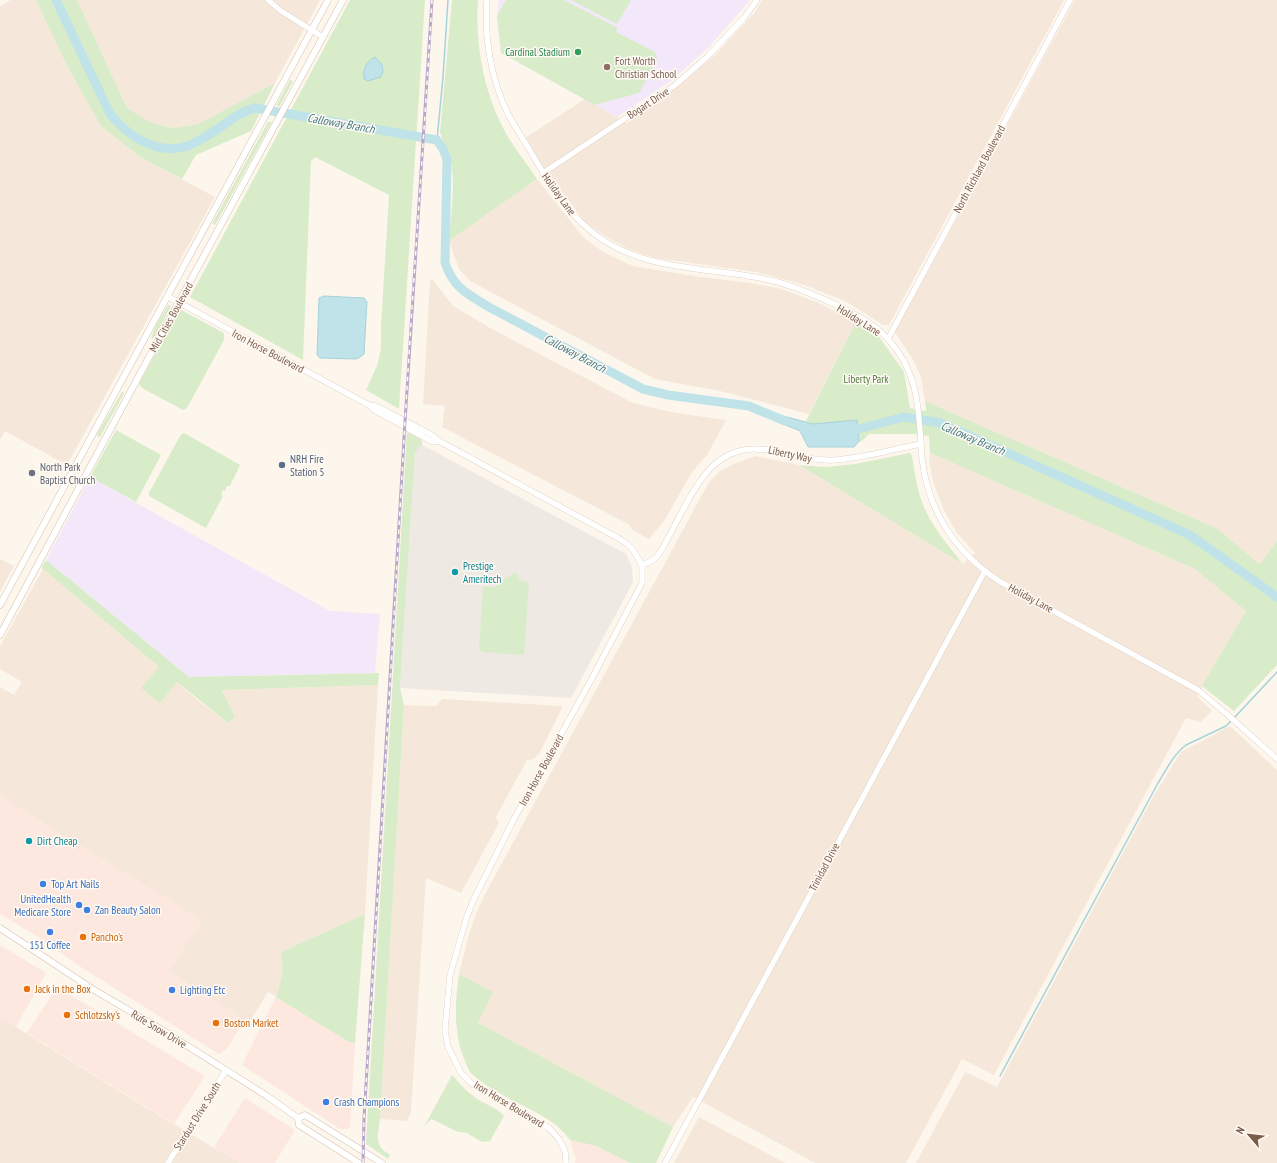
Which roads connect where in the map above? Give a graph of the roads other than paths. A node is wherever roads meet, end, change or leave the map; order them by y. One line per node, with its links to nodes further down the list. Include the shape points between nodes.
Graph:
1 (268, 0): 7 (street, via 281,12)
2 (328, 0): 7 (main road, Mid Cities Boulevard)
3 (343, 0): 8 (main road, Mid Cities Boulevard)
4 (487, 0): 9 (street, Holiday Lane, via 489,49 500,94 508,113)
5 (757, 0): 9 (street, Bogart Drive, via 744,18 707,57 674,86)
6 (1070, 0): 12 (street, North Richland Boulevard)
7 (312, 30): 8 (street); 10 (main road, Mid Cities Boulevard)
8 (323, 36): 11 (main road, Mid Cities Boulevard)
9 (543, 173): 12 (street, Holiday Lane, via 568,209 602,239 617,248 657,263 780,283 812,294 853,314)
10 (167, 296): 11 (street, Iron Horse Boulevard); 14 (main road, Mid Cities Boulevard)
11 (179, 302): 15 (main road, Mid Cities Boulevard); 16 (street, Iron Horse Boulevard, via 433,442 439,441 618,538 633,550)
12 (888, 339): 13 (street, Holiday Lane, via 905,363 917,394)
13 (922, 444): 16 (street, Liberty Way, via 835,460 810,459 762,448 733,453 717,462 705,474 657,556); 17 (street, Holiday Lane, via 926,482 937,514 956,543)
14 (42, 527): 15 (main road); 18 (main road, Mid Cities Boulevard)
15 (55, 533): 19 (main road, Mid Cities Boulevard)
16 (642, 565): 27 (street, Iron Horse Boulevard, via 642,583 514,819 474,899 450,975 445,1030 448,1047 461,1073 488,1094 549,1128 565,1151)
17 (985, 571): 20 (street, Holiday Lane, via 1198,690); 28 (street, Trinidad Drive)
18 (0, 605)
19 (0, 635)
20 (1277, 760)
21 (0, 928): 22 (main road, Rufe Snow Drive, via 94,990)
22 (226, 1070): 23 (main road, Rufe Snow Drive); 24 (street, Stardust Drive South)
23 (298, 1118): 25 (main road, Rufe Snow Drive, via 299,1125); 26 (main road, Rufe Snow Drive, via 305,1115)
24 (168, 1163)
25 (359, 1163)
26 (382, 1163)
27 (566, 1163)
28 (665, 1163)

